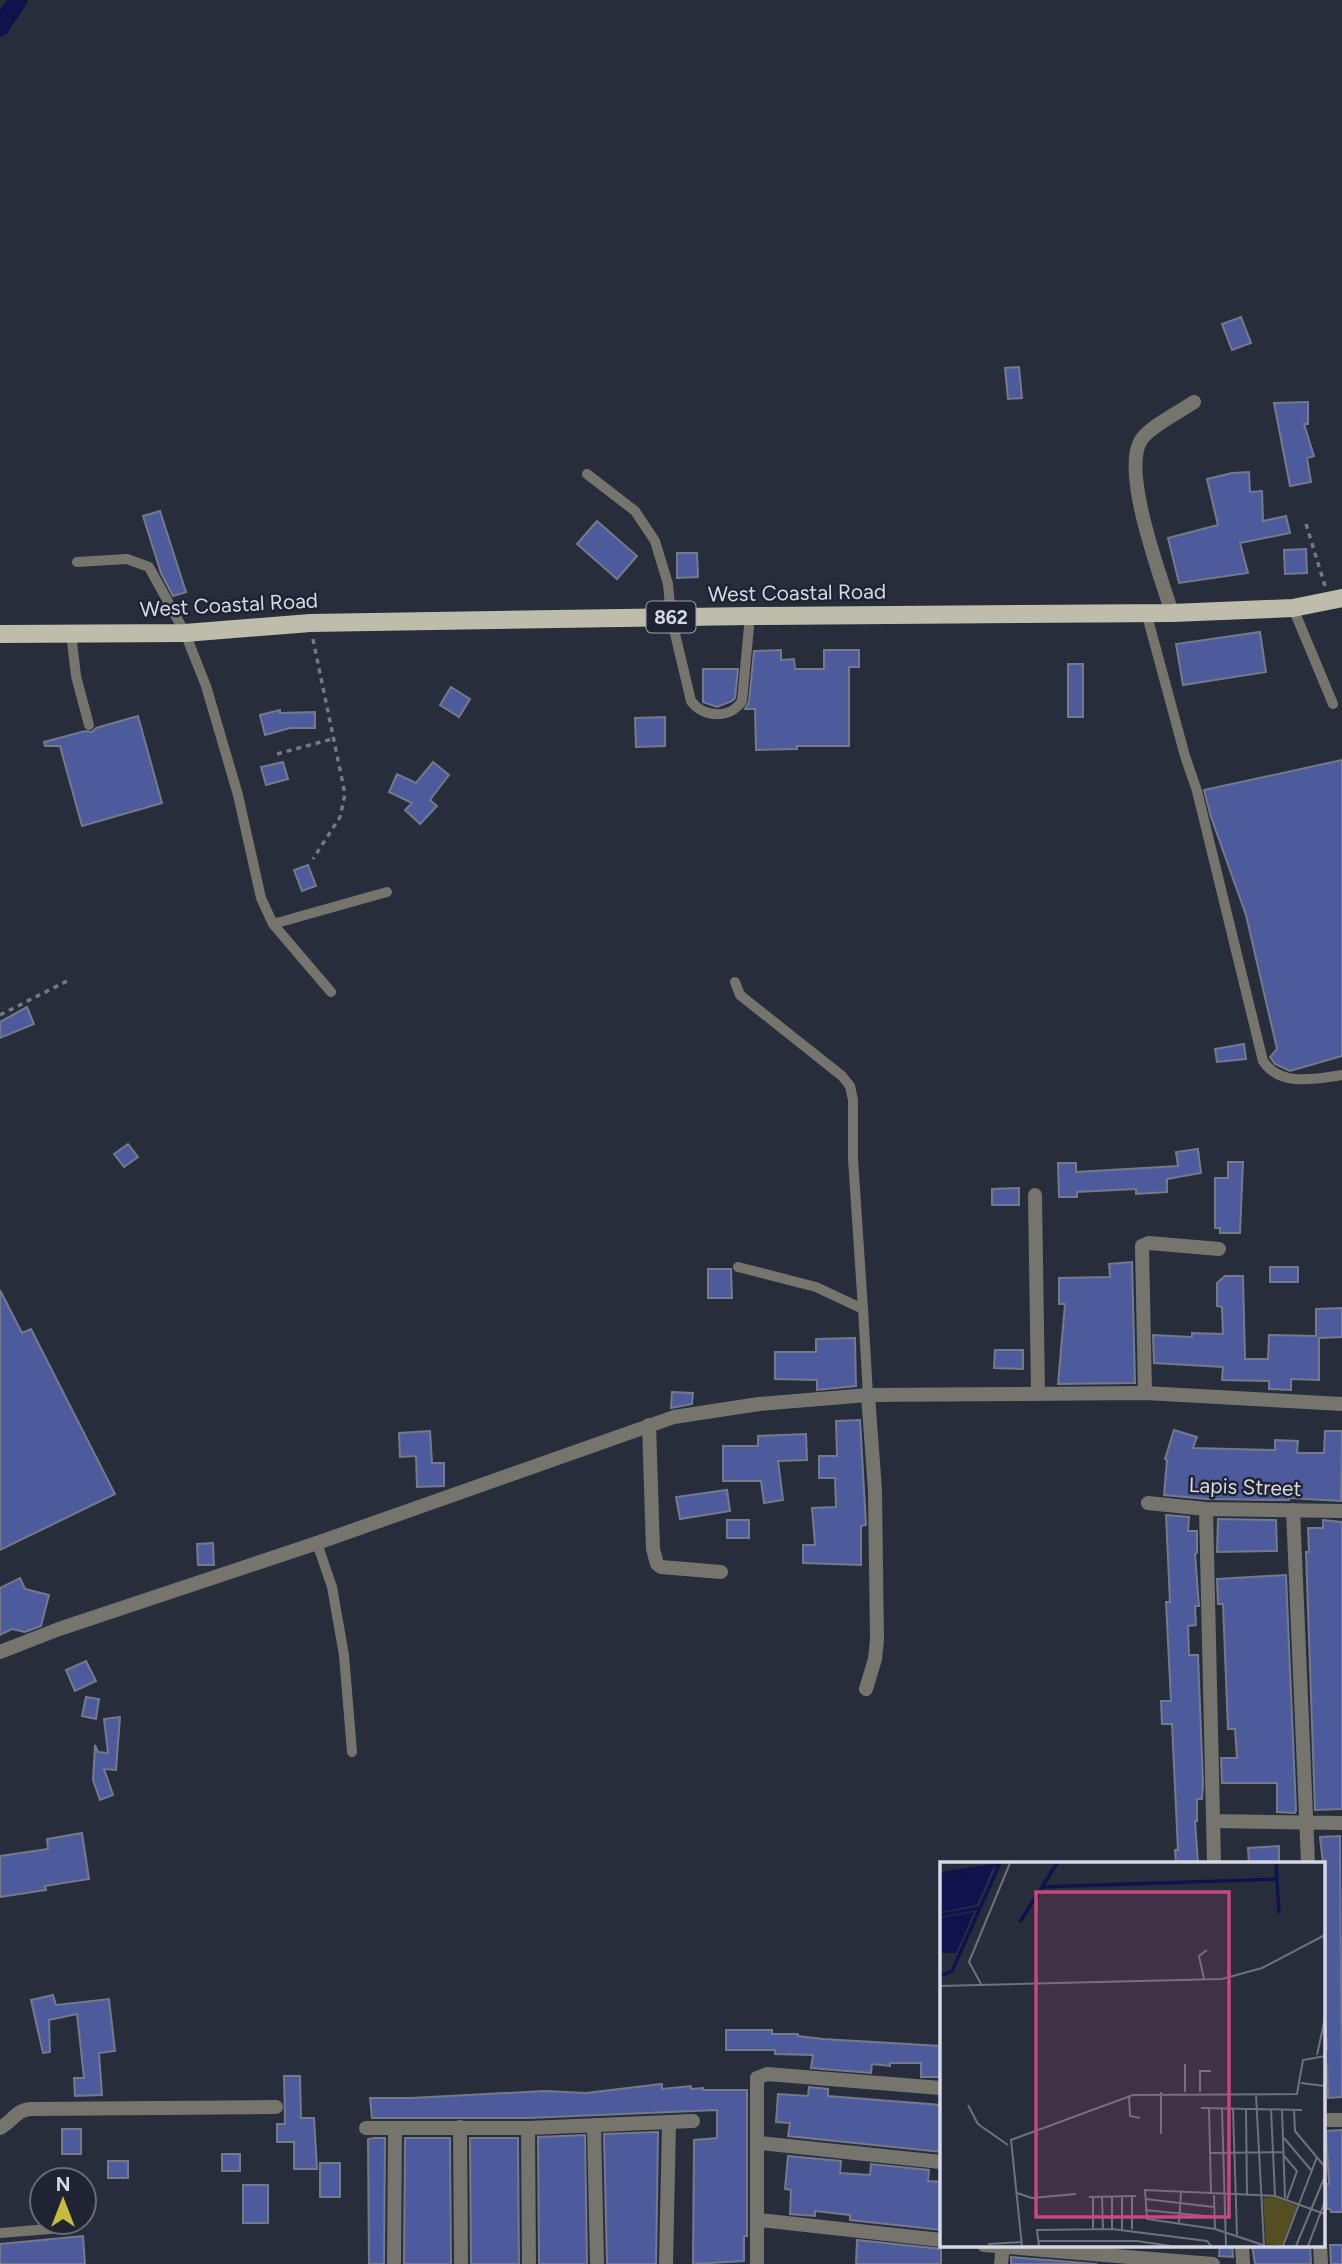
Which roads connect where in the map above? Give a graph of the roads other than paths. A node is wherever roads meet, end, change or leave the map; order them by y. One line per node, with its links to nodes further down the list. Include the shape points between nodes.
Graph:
1 (1194, 402): 7 (street, via 1143,437 1138,447 1140,507)
2 (587, 474): 9 (lane, via 635,511 655,541 668,584)
3 (77, 562): 10 (lane, via 127,559 149,567)
4 (1336, 600): 5 (main road, West Coastal Road / 862)
5 (1293, 608): 7 (main road, West Coastal Road / 862); 13 (lane)
6 (1146, 612): 7 (main road, West Coastal Road / 862); 8 (main road, West Coastal Road / 862); 19 (lane, via 1197,791 1263,1061 1280,1077)
7 (1172, 613)
8 (750, 616): 9 (main road, West Coastal Road / 862); 9 (lane, via 742,701 729,714 705,713 691,701)
9 (671, 617): 10 (main road, West Coastal Road / 862, via 310,623)
10 (185, 632): 11 (main road, West Coastal Road / 862); 16 (lane, via 206,686 261,898)
11 (71, 633): 12 (main road, West Coastal Road / 862); 14 (lane)
12 (0, 634)
13 (1333, 704)
14 (89, 725)
15 (387, 892): 16 (lane)
16 (273, 924): 18 (lane)
17 (735, 982): 23 (lane, via 740,995 850,1086)
18 (331, 992)
19 (1342, 1075)
20 (1035, 1195): 24 (street)
21 (1219, 1249): 25 (street, via 1142,1246)
22 (738, 1267): 23 (lane, via 816,1287)
23 (863, 1309): 26 (lane)
24 (1038, 1394): 25 (street); 26 (street)
25 (1145, 1394): 27 (street)
26 (868, 1395): 28 (street, via 759,1404); 36 (street, via 875,1490 877,1640)
27 (1342, 1404)
28 (649, 1425): 33 (street); 34 (street, via 656,1564)
29 (1148, 1503): 30 (street, Lapis Street)
30 (1206, 1509): 31 (street, Lapis Street); 38 (street)
31 (1293, 1510): 32 (street, Lapis Street); 39 (street)
32 (1342, 1511)
33 (317, 1543): 35 (street); 37 (lane, via 332,1587 342,1642)
34 (721, 1572)
35 (0, 1652)
36 (866, 1689)
37 (352, 1752)
38 (1213, 1821): 39 (street); 41 (street)
39 (1307, 1823): 40 (street); 42 (street)
40 (1342, 1823)
41 (1214, 1862)
42 (1308, 1862)
43 (940, 2088): 55 (street, via 762,2075 756,2085)
44 (276, 2107): 51 (street, via 30,2109 18,2112)
45 (1324, 2120): 46 (street)
46 (1342, 2120)
47 (694, 2122): 48 (street)
48 (669, 2123): 49 (street); 68 (street)
49 (594, 2125): 54 (street); 67 (street)
50 (460, 2127): 53 (street); 54 (street); 65 (street)
51 (0, 2128)
52 (366, 2128): 53 (street)
53 (395, 2128): 64 (street)
54 (528, 2128): 66 (street)
55 (759, 2143): 56 (street); 57 (street)
56 (940, 2162)
57 (758, 2220): 60 (street); 69 (street)
58 (28, 2230): 59 (lane)
59 (0, 2232)
60 (940, 2240)
61 (1003, 2246): 70 (street); 71 (street)
62 (1242, 2246): 72 (street)
63 (1320, 2246): 73 (street)
64 (394, 2264)
65 (461, 2264)
66 (529, 2264)
67 (597, 2264)
68 (666, 2264)
69 (758, 2264)
70 (1001, 2264)
71 (1213, 2264)
72 (1243, 2264)
73 (1321, 2264)

